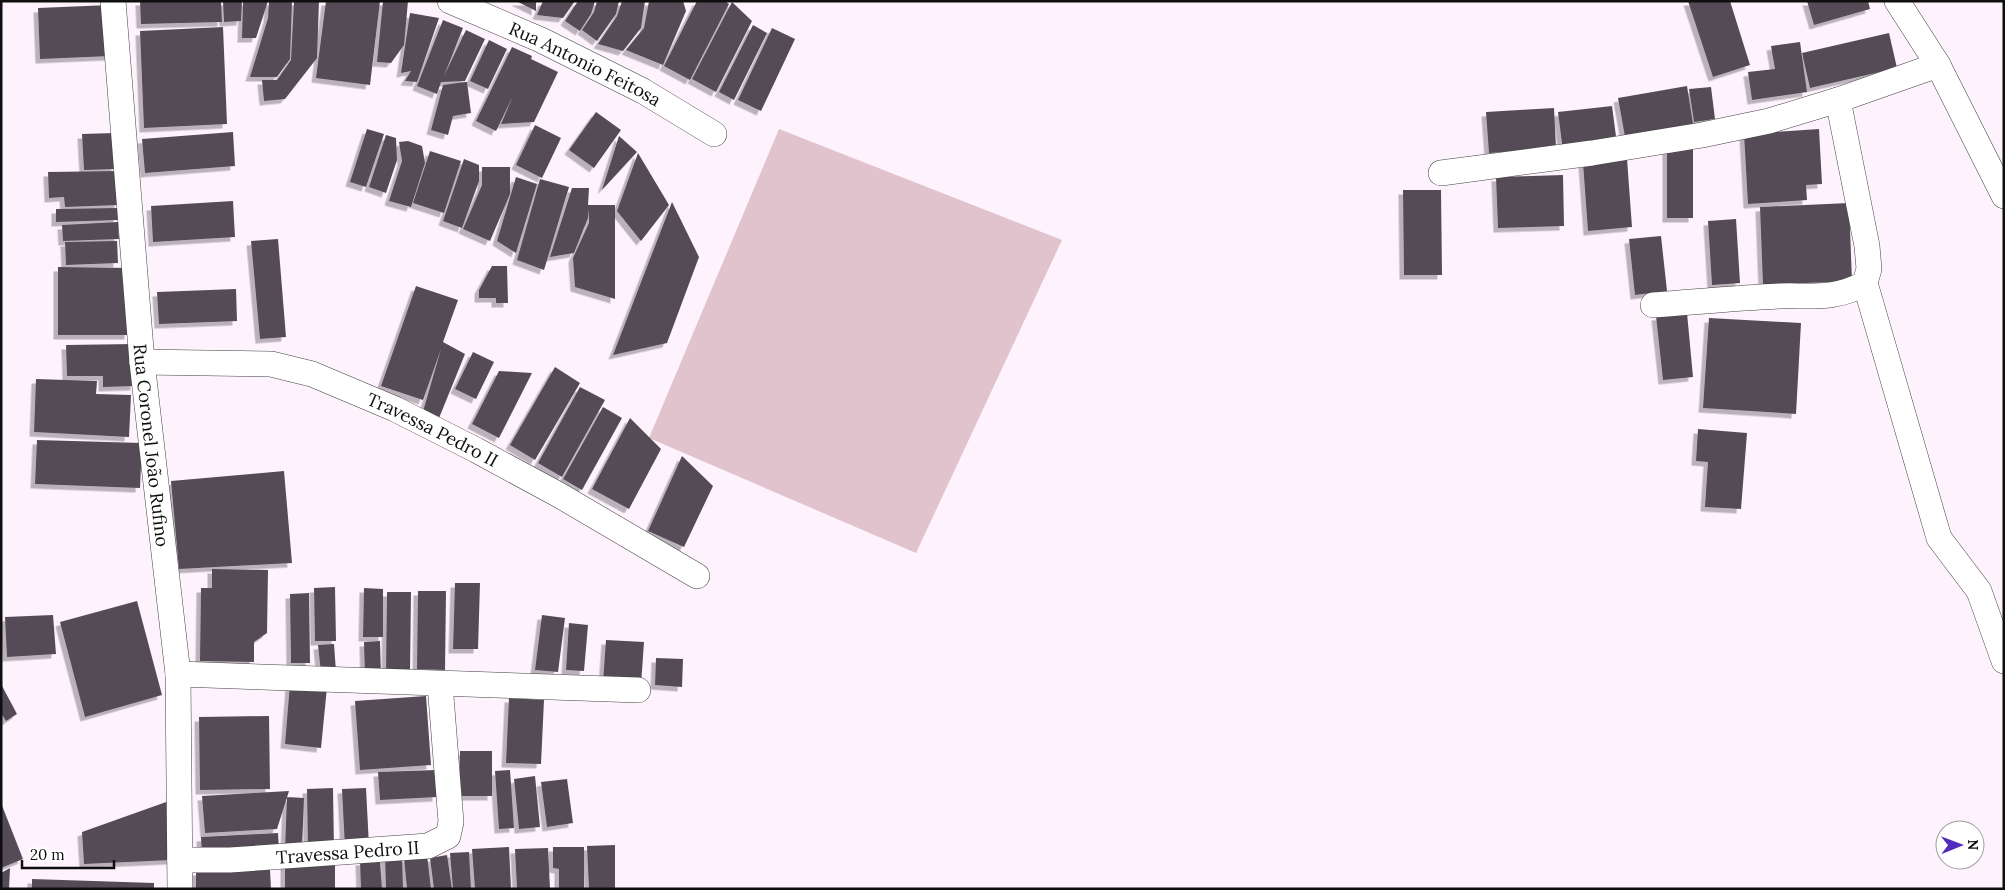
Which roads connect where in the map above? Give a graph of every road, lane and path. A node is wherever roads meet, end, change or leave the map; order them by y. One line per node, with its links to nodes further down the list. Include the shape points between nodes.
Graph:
1 (113, 1): 11 (street, Rua Coronel João Rufino)
2 (450, 1): 6 (street, Rua Antonio Feitosa, via 541,40 634,87)
3 (1898, 1): 4 (street)
4 (1938, 65): 5 (street); 8 (street)
5 (1838, 100): 7 (street, via 1769,121 1702,136); 9 (street, via 1867,246 1869,269)
6 (714, 134)
7 (1441, 173)
8 (2004, 196)
9 (1865, 283): 10 (street, via 1852,291 1830,295); 13 (street, via 1939,538 1979,591)
10 (1653, 305)
11 (142, 362): 12 (street, Travessa Pedro II, via 271,364 312,374 395,409 476,450); 14 (street, Rua Coronel João Rufino)
12 (697, 576)
13 (2004, 661)
14 (178, 674): 15 (street); 17 (street, Rua Coronel João Rufino)
15 (440, 684): 16 (street); 17 (street, Travessa Pedro II, via 451,822 448,836 428,846 240,860)
16 (638, 690)
17 (180, 860): 18 (street, Rua Coronel João Rufino)
18 (180, 889)

